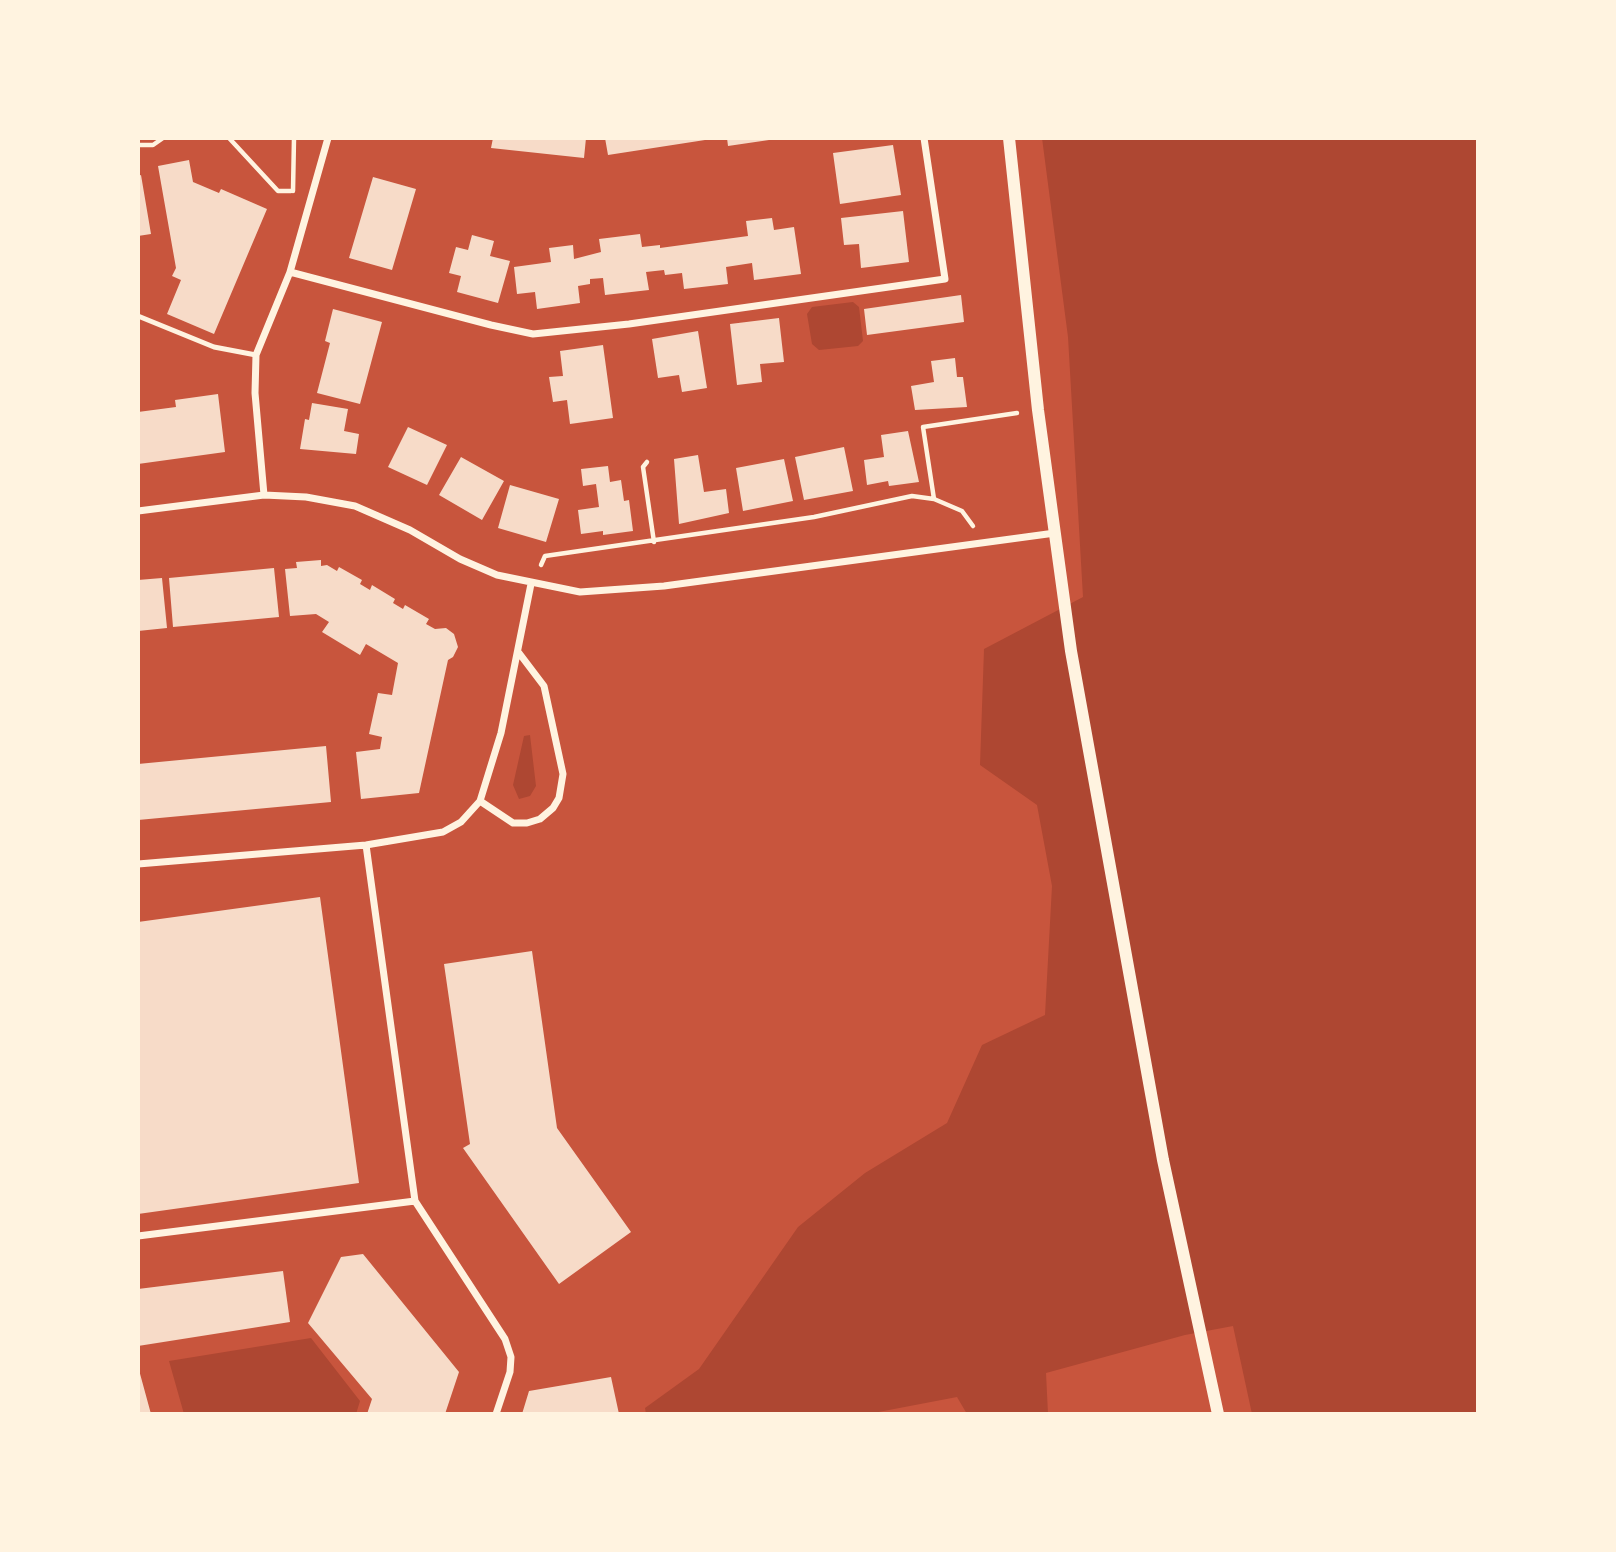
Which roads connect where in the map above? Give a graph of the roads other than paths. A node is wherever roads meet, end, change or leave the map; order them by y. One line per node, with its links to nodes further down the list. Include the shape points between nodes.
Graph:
1 (328, 138): 4 (street)
2 (924, 138): 4 (street, via 945,279 533,334)
3 (1009, 138): 9 (street)
4 (290, 272): 6 (street)
5 (138, 316): 6 (lane, via 214,347)
6 (256, 355): 7 (street)
7 (264, 495): 8 (street); 10 (street, via 355,506 472,564)
8 (138, 511)
9 (1055, 533): 10 (street, via 664,586 580,592); 18 (street, via 1117,918)
10 (531, 584): 11 (street)
11 (519, 653): 12 (street); 12 (street, via 544,686 563,774 559,798 546,814 527,823 513,823)
12 (480, 801): 13 (street, via 461,822 443,832)
13 (366, 845): 14 (street); 15 (street)
14 (138, 863)
15 (415, 1201): 16 (street); 17 (street, via 505,1339 510,1372)
16 (138, 1236)
17 (496, 1414)
18 (1218, 1414)

